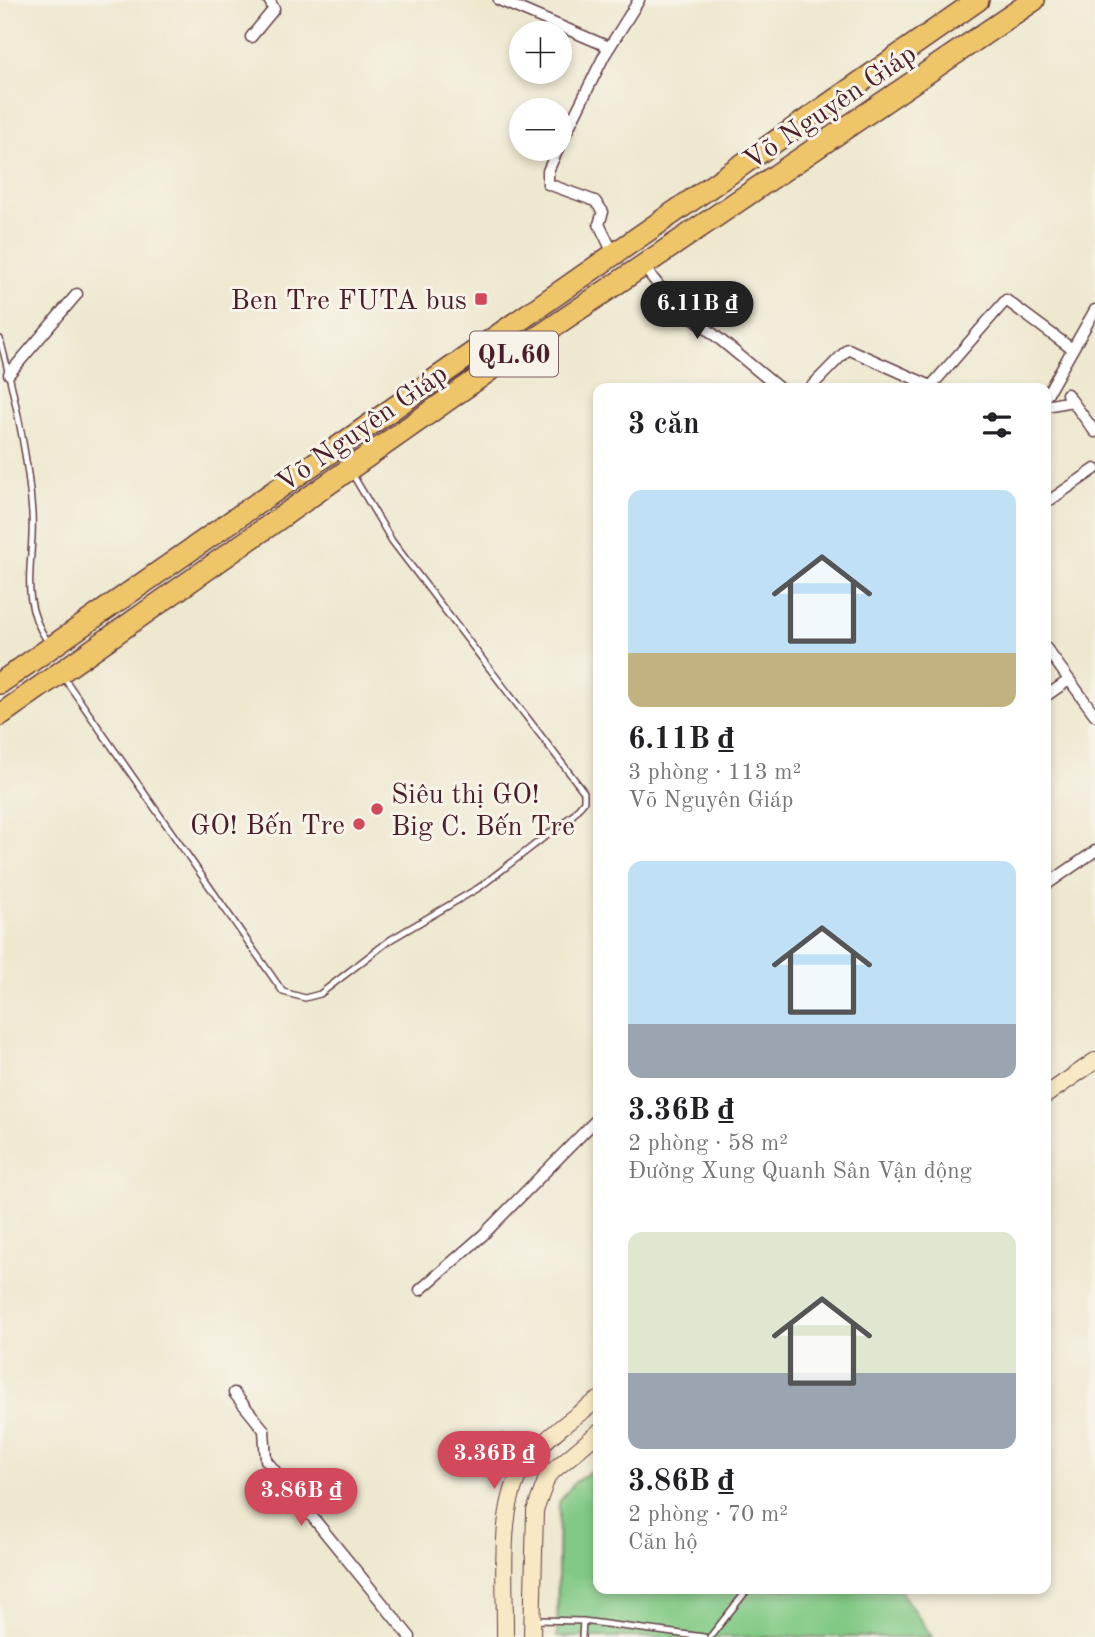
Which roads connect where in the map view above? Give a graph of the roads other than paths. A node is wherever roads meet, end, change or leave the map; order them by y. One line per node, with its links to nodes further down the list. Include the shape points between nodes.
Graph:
1 (269, 0): 6 (street, via 274,9)
2 (499, 0): 7 (street)
3 (639, 0): 7 (street)
4 (978, 0): 10 (highway, Võ Nguyên Giáp / QL.60)
5 (1034, 0): 11 (highway, Võ Nguyên Giáp / QL.60)
6 (251, 37)
7 (609, 47): 8 (street)
8 (572, 121)
9 (553, 161): 10 (street, via 548,184 600,206 599,224)
10 (614, 255): 14 (highway, Võ Nguyên Giáp / QL.60)
11 (643, 266): 17 (highway, Võ Nguyên Giáp / QL.60); 19 (street, via 667,296)
12 (77, 294): 18 (street)
13 (1095, 310): 16 (street)
14 (497, 337): 17 (highway); 29 (highway, Võ Nguyên Giáp / QL.60)
15 (0, 340): 18 (lane)
16 (1072, 349): 22 (street, via 1006,300); 23 (street)
17 (510, 356): 27 (highway, Võ Nguyên Giáp / QL.60)
18 (9, 374): 29 (lane, via 32,514 29,606)
19 (773, 383)
20 (815, 383): 21 (street, via 848,349)
21 (924, 383)
22 (934, 383)
23 (1051, 387)
24 (1051, 404): 25 (street, via 1070,398)
25 (1095, 432)
26 (1095, 469): 28 (street)
27 (349, 470): 31 (highway, Võ Nguyên Giáp / QL.60); 31 (lane, via 392,541 581,785 584,801 573,815 480,887 390,940 320,994 305,998 283,992)
28 (1051, 499)
29 (51, 647): 33 (highway, Võ Nguyên Giáp / QL.60)
30 (1051, 655): 32 (street)
31 (60, 673): 35 (highway, Võ Nguyên Giáp / QL.60)
32 (1069, 680): 34 (street); 36 (street)
33 (0, 683)
34 (1051, 693)
35 (0, 715)
36 (1095, 715)
37 (1095, 851): 38 (street)
38 (1051, 882)
39 (1095, 1060): 40 (street)
40 (1051, 1091)
41 (593, 1123): 42 (street, via 483,1235)
42 (420, 1290)
43 (234, 1393): 52 (street, via 264,1430 266,1460)
44 (593, 1403): 47 (street, via 566,1422)
45 (593, 1437): 48 (street)
46 (503, 1440): 47 (street)
47 (528, 1460): 48 (street); 53 (street, via 515,1481 507,1511)
48 (548, 1475): 51 (street, via 535,1511)
49 (744, 1594): 56 (lane)
50 (583, 1621): 51 (lane); 54 (lane); 55 (lane)
51 (533, 1629)
52 (410, 1637)
53 (505, 1637)
54 (582, 1637)
55 (704, 1637)
56 (710, 1637)

